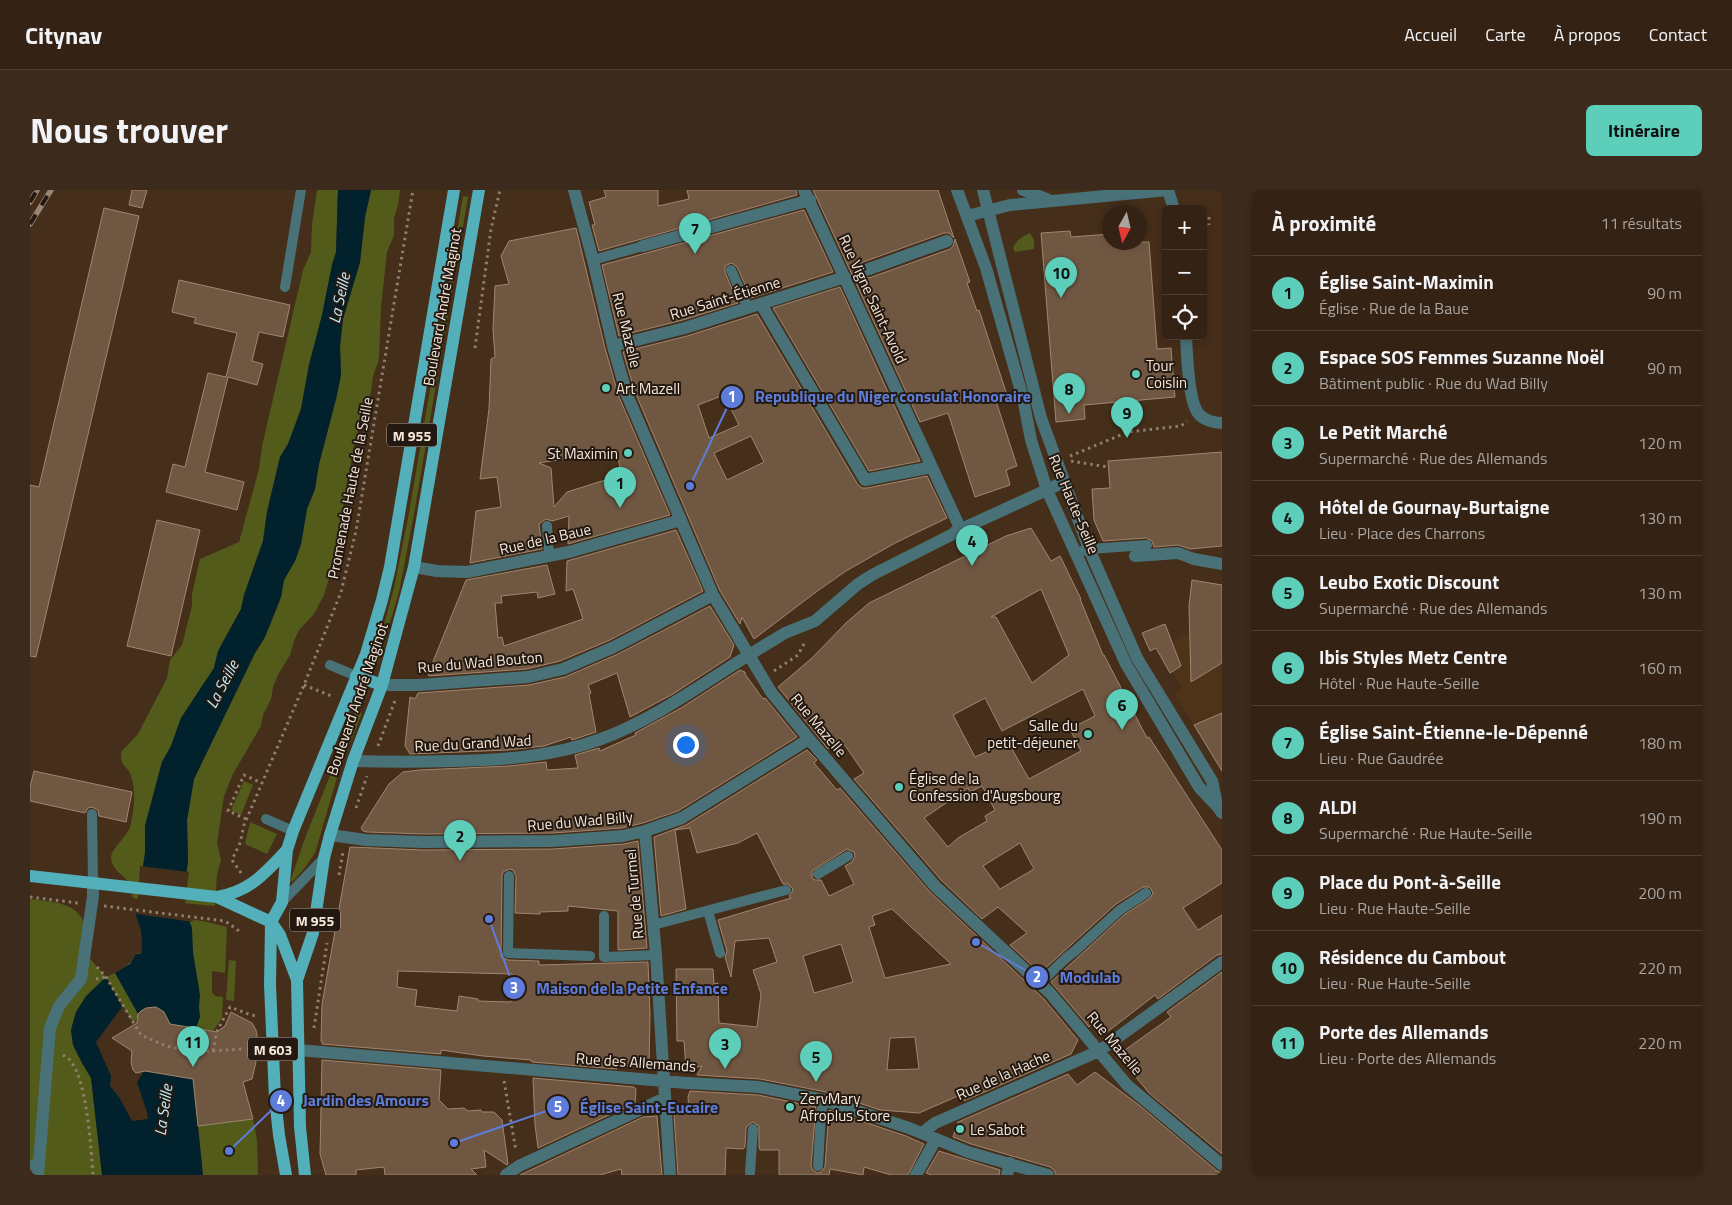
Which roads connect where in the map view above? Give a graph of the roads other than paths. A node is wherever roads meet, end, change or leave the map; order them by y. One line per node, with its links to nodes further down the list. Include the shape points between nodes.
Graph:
1 (301, 190): 19 (lane)
2 (454, 190): 41 (main road, Boulevard André Maginot / M 955, via 390,567)
3 (480, 190): 37 (main road, Boulevard André Maginot / M 955)
4 (574, 190): 16 (street, Rue Mazelle)
5 (957, 190): 13 (street, Rue Haute-Seille)
6 (983, 190): 12 (street, Rue Haute-Seille)
7 (1023, 190): 10 (street)
8 (1168, 190): 10 (street); 11 (street)
9 (807, 195): 15 (street); 18 (street, Rue Vigne Saint-Avold)
10 (1049, 200): 12 (street)
11 (1173, 205)
12 (989, 210): 13 (street); 26 (street, Rue Haute-Seille, via 1041,418)
13 (967, 216): 27 (street, Rue Haute-Seille, via 989,278)
14 (947, 241): 18 (street, Rue Saint-Étienne)
15 (643, 246): 16 (lane)
16 (593, 260): 23 (street, Rue Mazelle)
17 (731, 270): 21 (lane)
18 (855, 273): 20 (street, Rue Saint-Étienne); 25 (street, Rue Vigne Saint-Avold)
19 (285, 287)
20 (762, 304): 21 (street, Rue Saint-Étienne); 25 (street, via 866,480)
21 (748, 308): 23 (street, Rue Saint-Étienne)
22 (1186, 340): 24 (street, via 1191,392 1198,413 1211,422)
23 (613, 346): 28 (street, Rue Mazelle, via 627,395)
24 (1222, 423)
25 (932, 467): 30 (street, Rue Vigne Saint-Avold)
26 (1064, 482): 27 (street, Rue du Grand Wad); 32 (street, Rue Haute-Seille)
27 (1047, 490): 30 (street, Rue du Grand Wad); 33 (street, Rue Haute-Seille)
28 (681, 520): 34 (street, Rue de la Baue); 38 (street, Rue Mazelle)
29 (547, 526): 34 (lane)
30 (958, 531): 39 (street, Rue du Grand Wad, via 872,575 815,621 784,633)
31 (1147, 545): 32 (lane)
32 (1089, 549): 33 (lane); 45 (street, Rue Haute-Seille, via 1137,658 1212,781)
33 (1076, 553): 45 (street, Rue Haute-Seille, via 1126,664 1199,787)
34 (549, 556): 37 (street, Rue de la Baue, via 467,572)
35 (1135, 556): 36 (street, via 1178,553)
36 (1222, 564)
37 (414, 567): 42 (main road, Boulevard André Maginot / M 955)
38 (713, 595): 39 (street, Rue Mazelle); 42 (street, Rue du Wad Bouton, via 563,669 528,677)
39 (750, 655): 43 (street, Rue Mazelle, via 771,692); 44 (street, Rue du Grand Wad, via 645,719 563,751 496,760)
40 (330, 665): 41 (lane)
41 (356, 676): 42 (main road); 48 (main road, Boulevard André Maginot / M 955)
42 (382, 685): 44 (main road, Boulevard André Maginot / M 955)
43 (809, 739): 49 (street, Rue du Wad Billy, via 682,818); 71 (street, Rue Mazelle, via 884,835)
44 (353, 761): 50 (main road, Boulevard André Maginot / M 955)
45 (1220, 810)
46 (92, 814): 57 (lane)
47 (266, 819): 48 (lane)
48 (293, 831): 51 (main road, Boulevard André Maginot / M 955)
49 (645, 831): 50 (street, Rue du Wad Billy, via 623,836 510,846); 65 (street, Rue de Turmel)
50 (330, 835): 53 (main road, Boulevard André Maginot / M 955)
51 (287, 850): 60 (main road, via 254,883 240,891); 61 (main road, Boulevard André Maginot / M 955)
52 (848, 856): 54 (lane)
53 (324, 858): 61 (lane); 70 (main road, Boulevard André Maginot / M 955, via 313,933)
54 (818, 874)
55 (30, 876): 57 (main road)
56 (509, 876): 68 (lane, via 508,953)
57 (93, 884): 60 (main road); 82 (street, via 81,979 59,1006 50,1028)
58 (786, 890): 62 (lane)
59 (1146, 893): 71 (lane, via 1120,910)
60 (217, 897): 64 (main road)
61 (282, 902): 64 (main road, Boulevard André Maginot / M 955)
62 (708, 911): 65 (lane); 66 (lane)
63 (604, 916): 67 (lane, Rue de Turmel, via 604,957)
64 (271, 922): 70 (main road, Boulevard André Maginot / M 603, via 280,935); 73 (main road, Boulevard André Maginot / M 603)
65 (652, 925): 67 (street, Rue de Turmel)
66 (720, 953)
67 (656, 955): 76 (street, Rue de Turmel)
68 (590, 956)
69 (1222, 962): 75 (street, Rue de la Hache)
70 (297, 980): 74 (main road, Boulevard André Maginot / M 603)
71 (1040, 983): 75 (street, Rue Mazelle)
72 (256, 1050): 73 (street)
73 (273, 1050): 89 (main road, Boulevard André Maginot / M 603, via 279,1136)
74 (298, 1050): 76 (street, Rue des Allemands); 90 (main road, Boulevard André Maginot / M 603)
75 (1099, 1050): 80 (street, Rue de la Hache, via 935,1123); 83 (street, Rue Mazelle, via 1127,1085)
76 (663, 1082): 77 (street, Rue de Turmel); 78 (street, Rue des Allemands)
77 (665, 1098): 86 (street); 92 (street, Rue de Turmel)
78 (824, 1100): 80 (street, Rue des Allemands); 84 (lane)
79 (753, 1129): 87 (lane)
80 (922, 1133): 81 (street, Rue des Allemands)
81 (936, 1139): 85 (street, Rue des Allemands); 93 (street)
82 (35, 1164): 88 (street)
83 (1222, 1165)
84 (818, 1166)
85 (1009, 1169): 94 (street, Rue des Allemands)
86 (520, 1171): 91 (street)
87 (750, 1173)
88 (38, 1175)
89 (286, 1175)
90 (305, 1175)
91 (506, 1175)
92 (670, 1175)
93 (916, 1175)
94 (1048, 1175)

